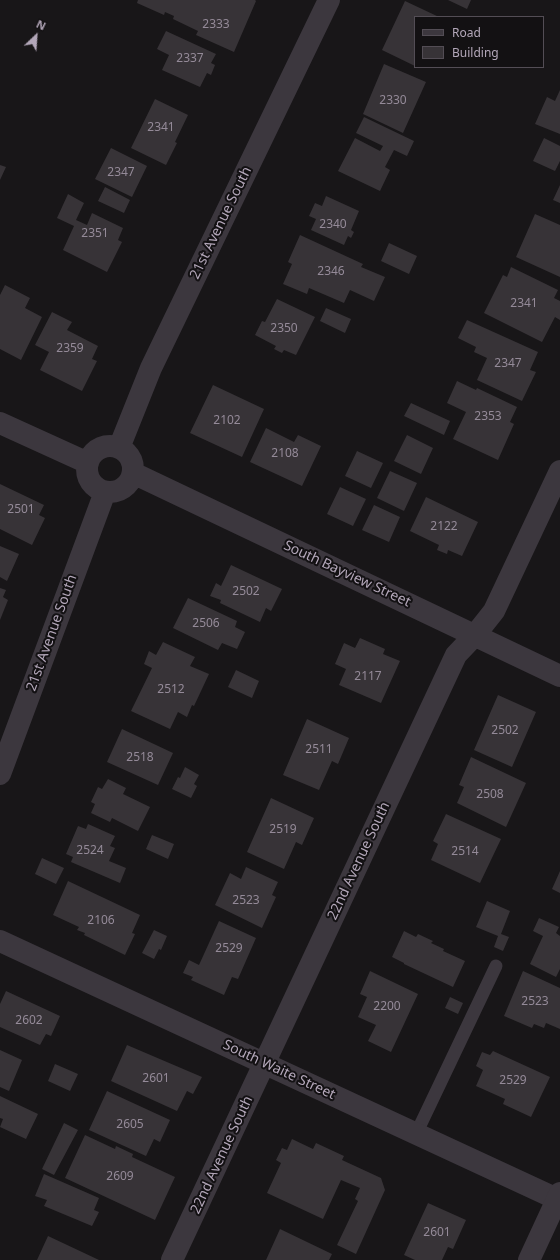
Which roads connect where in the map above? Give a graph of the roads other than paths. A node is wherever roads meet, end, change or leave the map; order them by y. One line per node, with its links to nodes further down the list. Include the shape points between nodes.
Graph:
1 (329, 0): 3 (street, 21st Avenue South, via 151,368)
2 (0, 423): 4 (street)
3 (119, 448): 4 (street, via 103,447 91,456); 6 (street, via 130,458)
4 (88, 463): 7 (street, via 88,478 92,484)
5 (560, 471): 8 (street, 22nd Avenue South, via 494,611)
6 (134, 473): 7 (street, via 131,481 120,491); 8 (street, South Bayview Street)
7 (105, 492): 10 (street, 21st Avenue South)
8 (475, 635): 9 (street, South Bayview Street); 13 (street, 22nd Avenue South, via 456,656)
9 (560, 676)
10 (0, 774)
11 (0, 941): 13 (street, South Waite Street)
12 (496, 966): 14 (lane)
13 (265, 1064): 14 (street, South Waite Street); 16 (street, 22nd Avenue South)
14 (416, 1134): 15 (street, South Waite Street)
15 (558, 1196): 17 (street)
16 (172, 1260)
17 (529, 1260)

